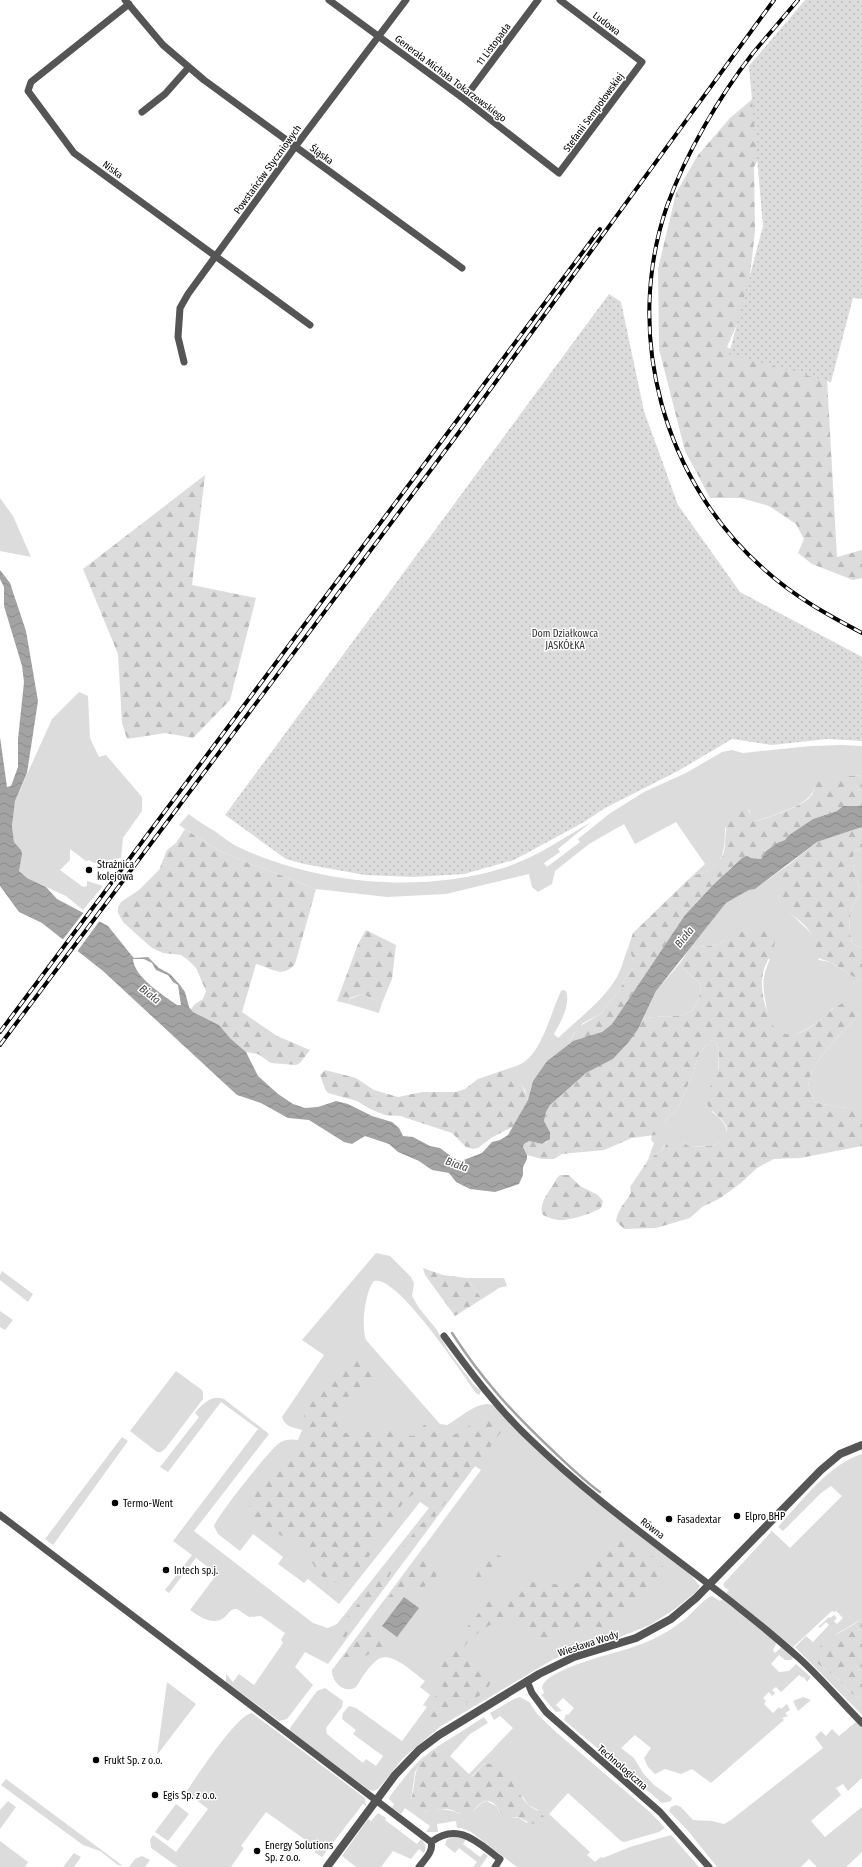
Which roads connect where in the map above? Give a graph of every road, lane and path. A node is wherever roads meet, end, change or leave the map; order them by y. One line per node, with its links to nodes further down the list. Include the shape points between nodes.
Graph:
1 (329, 0): 6 (street, Generała Michała Tokarzewskiego)
2 (406, 0): 6 (street, Powstańców Styczniowych)
3 (538, 0): 9 (street, 11 Listopada)
4 (560, 0): 7 (street, Ludowa)
5 (127, 2): 8 (street, Śląska, via 163,45); 13 (street, Niska, via 31,82 28,91 74,153)
6 (378, 36): 9 (street, Generała Michała Tokarzewskiego); 11 (street, Powstańców Styczniowych)
7 (642, 62): 12 (street, Stefanii Sempołowskiej)
8 (189, 67): 10 (street, via 165,94); 11 (street, Śląska)
9 (464, 99): 12 (street, Generała Michała Tokarzewskiego)
10 (142, 112)
11 (295, 147): 13 (street, Powstańców Styczniowych); 14 (street, Śląska)
12 (559, 173)
13 (215, 256): 15 (street, Niska); 16 (street, Powstańców Styczniowych, via 180,308 178,337)
14 (462, 268)
15 (310, 326)
16 (184, 362)
17 (444, 1336): 20 (street, Równa, via 492,1399 531,1440 580,1484)
18 (862, 1445): 20 (street, Wiesława Wody, via 840,1454 821,1470)
19 (0, 1515): 23 (street)
20 (709, 1585): 21 (street, Wiesława Wody, via 683,1610 646,1633 574,1656); 22 (street, Równa, via 800,1659)
21 (527, 1681): 23 (street, Wiesława Wody, via 427,1743 406,1762); 28 (street, Technologiczna, via 532,1693 546,1712 660,1812)
22 (862, 1723)
23 (376, 1801): 24 (street); 25 (street, Wiesława Wody)
24 (431, 1842): 26 (street, via 432,1850); 27 (street, via 448,1834 460,1833 469,1836 500,1860)
25 (327, 1867)
26 (419, 1867)
27 (494, 1867)
28 (709, 1867)

